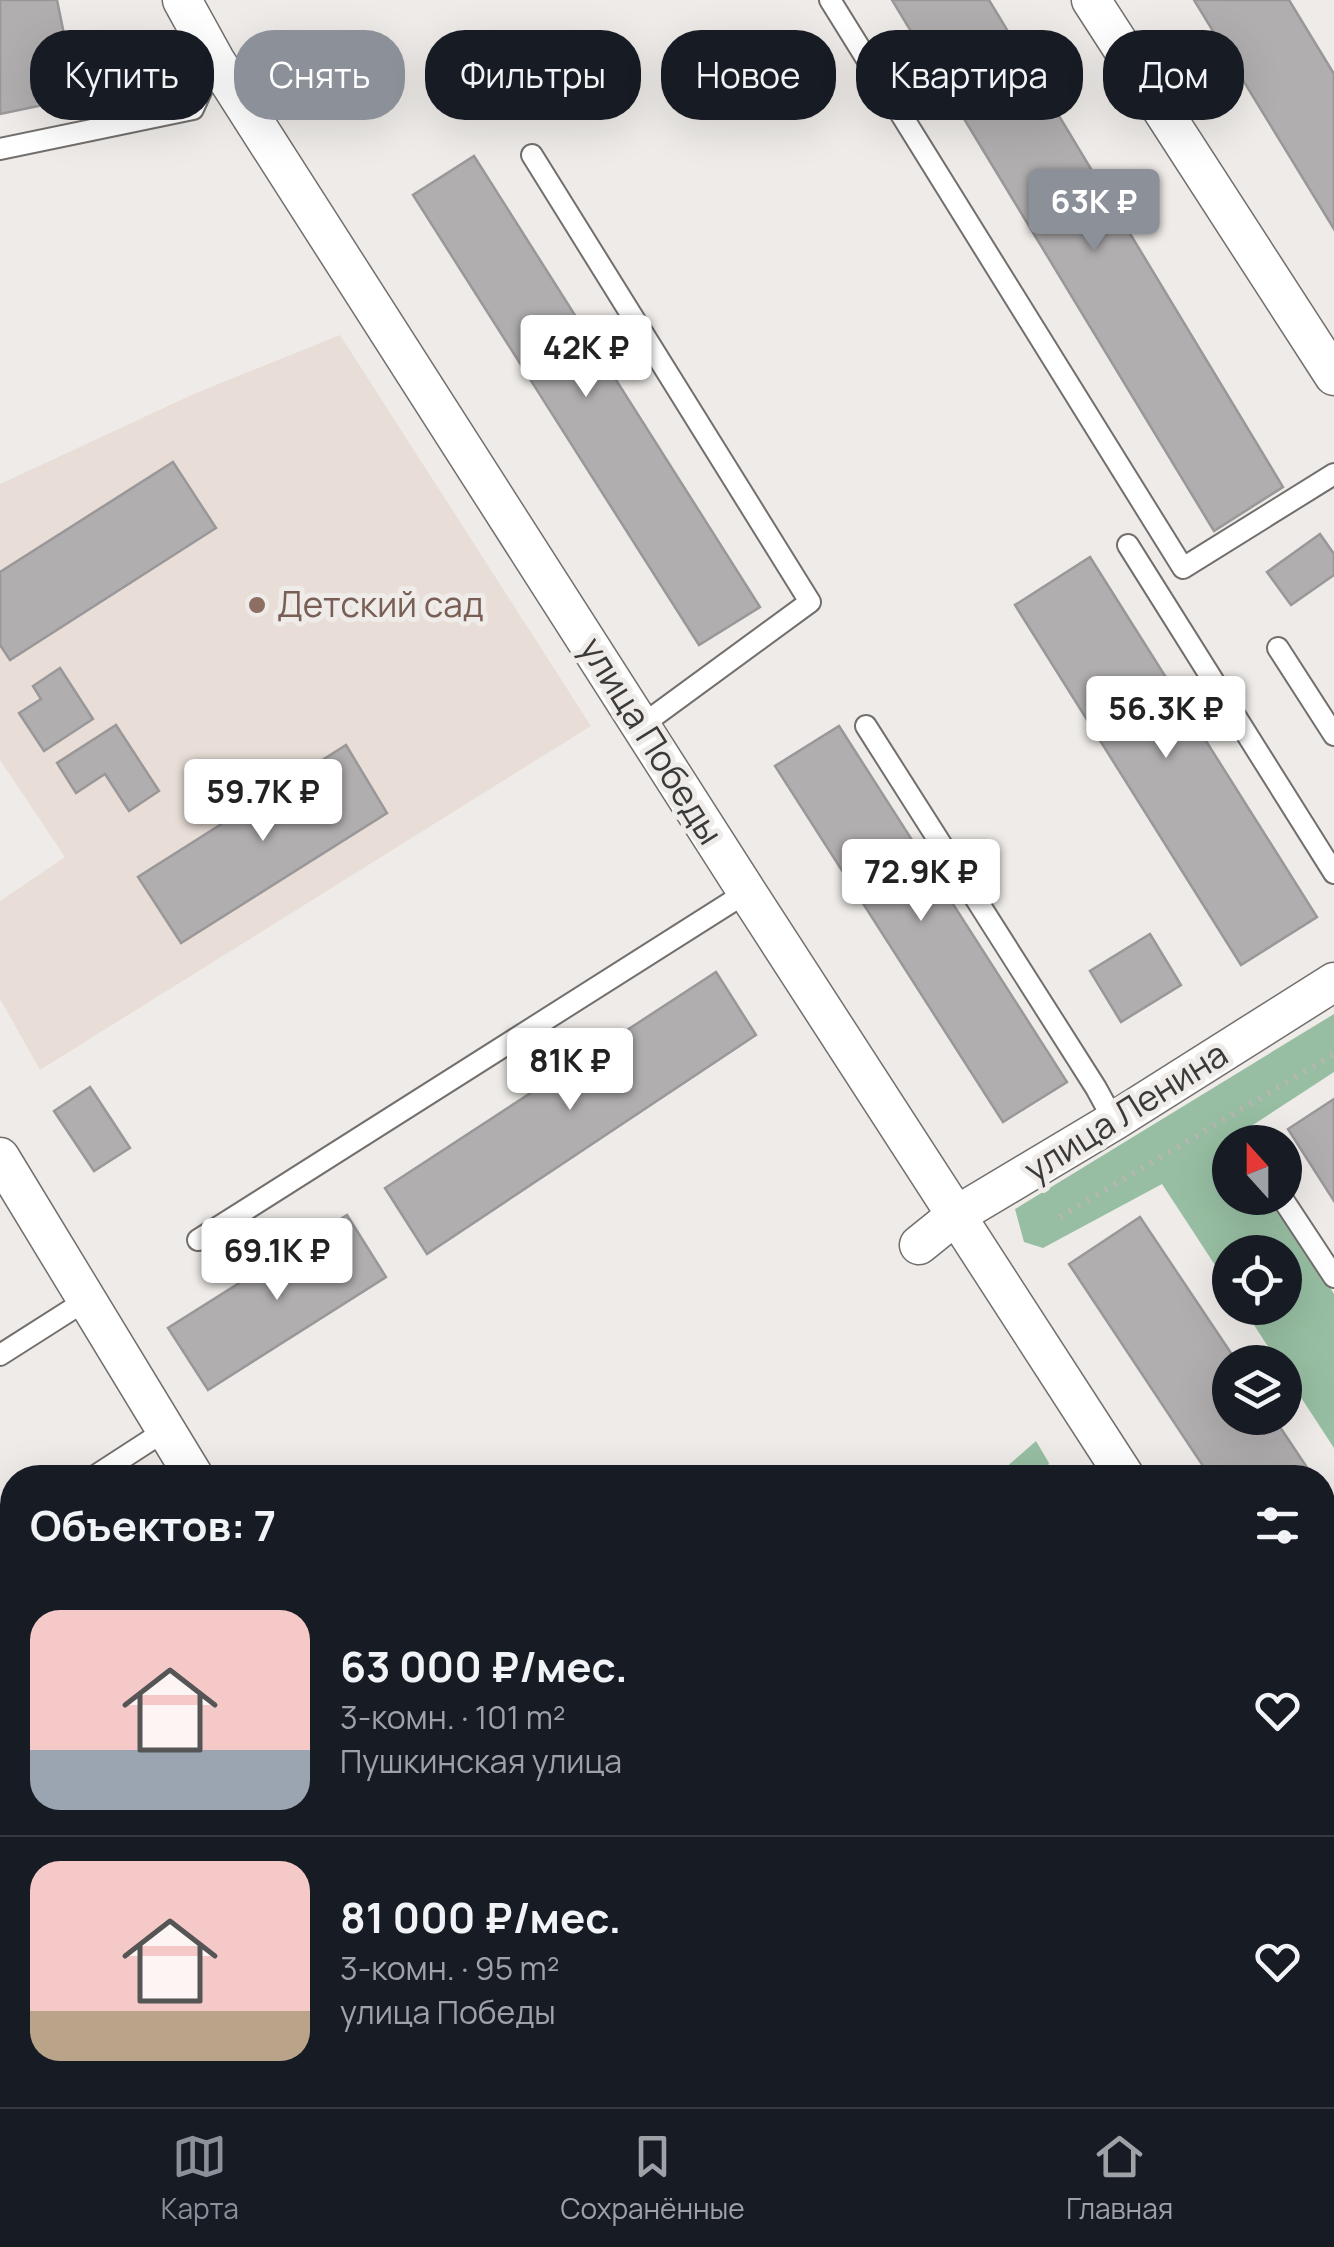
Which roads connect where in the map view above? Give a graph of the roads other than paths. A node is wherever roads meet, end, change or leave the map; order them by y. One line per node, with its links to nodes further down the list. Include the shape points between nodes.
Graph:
1 (182, 0): 4 (street, улица Победы)
2 (830, 0): 8 (lane, via 1183,568)
3 (1091, 0): 7 (street)
4 (215, 60): 5 (lane, via 193,109); 11 (street, улица Победы)
5 (0, 150)
6 (532, 155): 11 (lane, via 810,602)
7 (1334, 376)
8 (1334, 474)
9 (1128, 545): 14 (lane)
10 (1278, 648): 13 (lane)
11 (642, 725): 15 (street, улица Победы)
12 (866, 726): 17 (lane)
13 (1334, 734)
14 (1334, 872)
15 (747, 892): 20 (street, улица Победы); 21 (lane)
16 (1334, 982): 17 (street, улица Ленина)
17 (1114, 1121): 20 (street, улица Ленина)
18 (0, 1157): 24 (street)
19 (1293, 1215): 23 (lane)
20 (956, 1216): 22 (street, улица Ленина); 29 (street, улица Победы)
21 (198, 1240)
22 (920, 1245)
23 (1334, 1277)
24 (88, 1299): 25 (lane); 26 (street)
25 (0, 1355)
26 (166, 1430): 27 (lane); 28 (street)
27 (116, 1465)
28 (187, 1465)
29 (1118, 1465)

